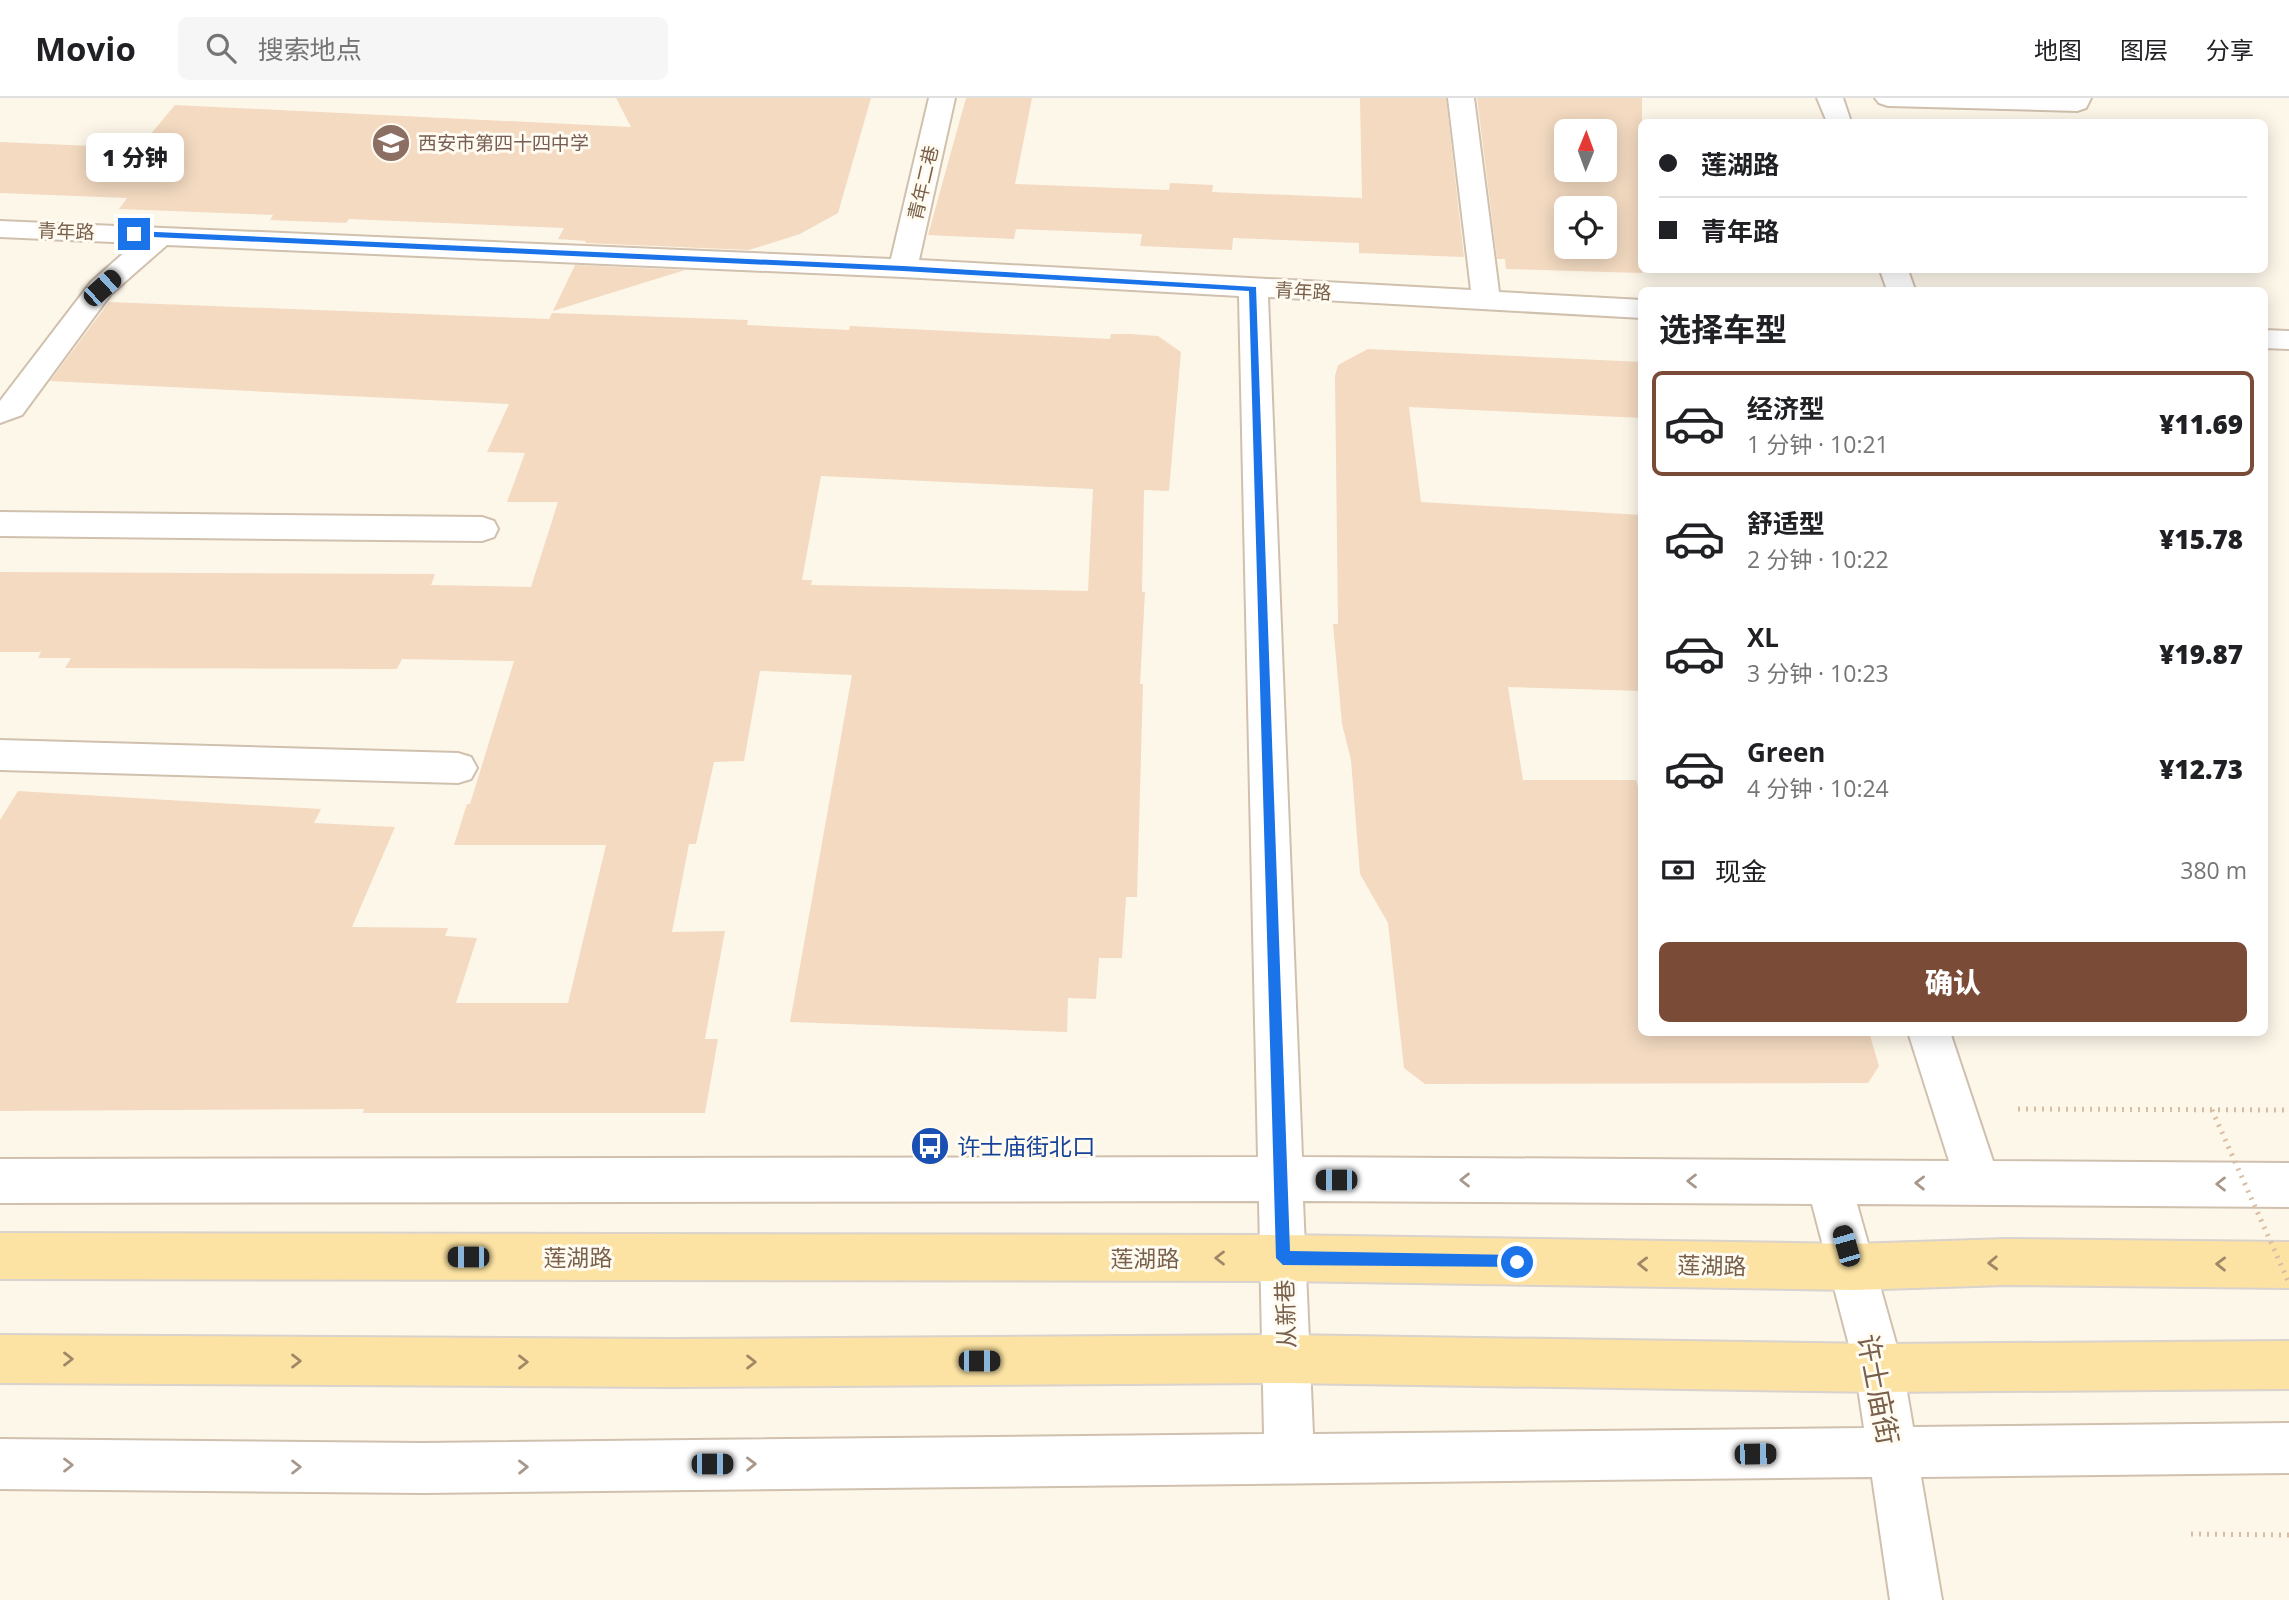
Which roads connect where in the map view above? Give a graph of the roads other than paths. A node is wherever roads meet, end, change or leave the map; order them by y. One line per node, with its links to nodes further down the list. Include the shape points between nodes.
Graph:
1 (942, 98): 9 (street, 青年二巷)
2 (1461, 98): 11 (street)
3 (1830, 98): 6 (street)
4 (1888, 98): 5 (street, via 2077,103)
5 (2078, 98)
6 (1838, 119)
7 (0, 229): 8 (street, 青年路)
8 (161, 235): 9 (street, 青年路); 15 (street, via 102,288 11,408)
9 (903, 268): 10 (street, 青年路)
10 (1253, 289): 11 (street, 青年路); 21 (street, 从新巷)
11 (1486, 300): 12 (street, 青年路)
12 (1638, 309)
13 (2268, 339): 14 (street)
14 (2289, 340)
15 (0, 413)
16 (0, 524): 17 (street)
17 (482, 529)
18 (0, 755): 19 (street)
19 (458, 768)
20 (1930, 1036): 24 (street)
21 (1281, 1179): 22 (street); 23 (street, one-way to 21); 27 (street, 从新巷)
22 (0, 1181)
23 (1828, 1182): 24 (street, one-way to 23); 29 (street, 许士庙街)
24 (1978, 1183): 25 (street, one-way to 24)
25 (2289, 1185)
26 (0, 1256): 27 (main road, 莲湖路, one-way to 26)
27 (1283, 1258): 29 (main road, 莲湖路, one-way to 27); 31 (street, 从新巷)
28 (2289, 1265): 29 (main road, 莲湖路, one-way to 29, via 2020,1262)
29 (1852, 1267): 33 (street, 许士庙街)
30 (0, 1359): 31 (main road, one-way to 31, via 658,1363)
31 (1286, 1359): 33 (main road); 36 (street, 从新巷)
32 (2289, 1365): 33 (main road)
33 (1879, 1368): 35 (street, 许士庙街)
34 (2289, 1448): 35 (street)
35 (1892, 1452): 36 (street); 38 (street, 许士庙街)
36 (1289, 1458): 37 (street, one-way to 36, via 423,1468)
37 (0, 1464)
38 (1916, 1600)

